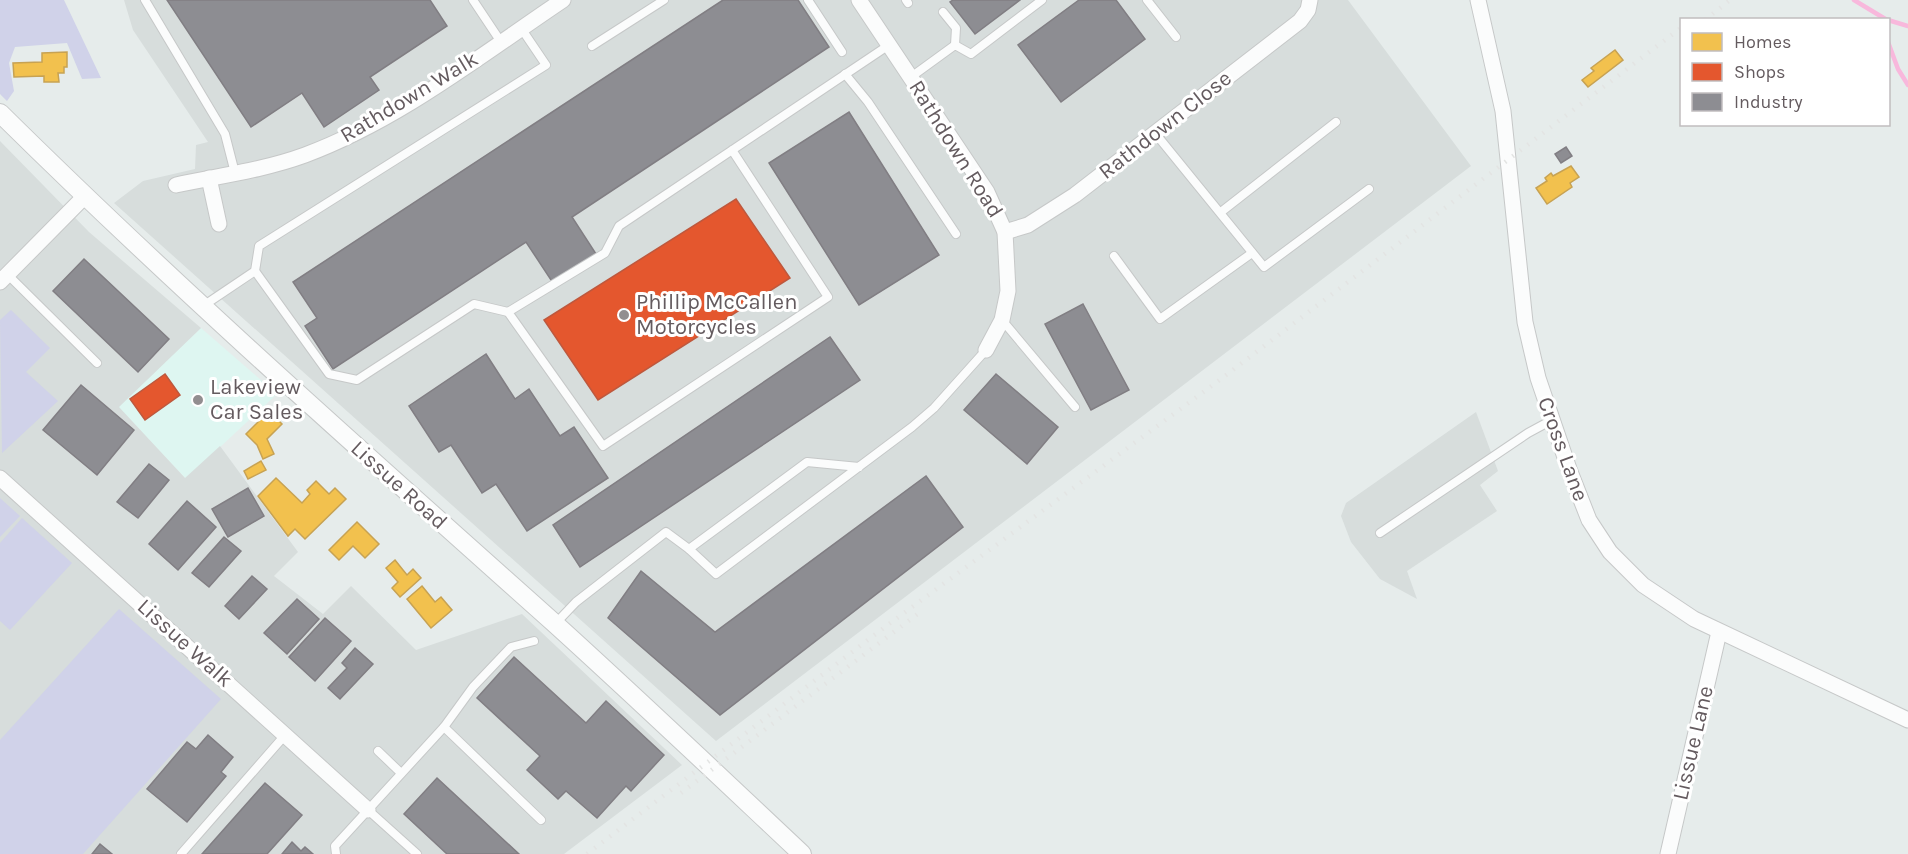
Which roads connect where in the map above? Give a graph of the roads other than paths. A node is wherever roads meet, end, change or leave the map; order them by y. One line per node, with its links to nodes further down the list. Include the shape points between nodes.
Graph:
1 (145, 0): 25 (lane, via 225,135)
2 (473, 0): 14 (lane)
3 (563, 0): 12 (street, Rathdown Walk)
4 (664, 0): 17 (lane)
5 (808, 0): 18 (lane)
6 (859, 0): 15 (street, Rathdown Road)
7 (1042, 0): 16 (lane, via 971,54)
8 (1148, 0): 13 (lane)
9 (1310, 0): 23 (street, Rathdown Close, via 1300,21)
10 (1478, 0): 44 (street, Cross Lane, via 1503,111 1530,351)
11 (944, 12): 16 (lane, via 956,28)
12 (521, 28): 14 (street, Rathdown Walk); 36 (lane, via 546,65 259,246)
13 (1176, 37)
14 (501, 42): 25 (street, Rathdown Walk, via 371,125 306,154)
15 (889, 45): 19 (lane); 20 (street, Rathdown Road)
16 (955, 45): 20 (lane)
17 (592, 46)
18 (842, 52)
19 (845, 74): 24 (lane); 33 (lane)
20 (911, 77): 32 (street, Rathdown Road, via 987,192)
21 (0, 113): 29 (street, Lissue Road)
22 (1336, 122): 30 (lane)
23 (1155, 133): 30 (lane); 32 (street, Rathdown Close, via 1048,214)
24 (732, 150): 39 (lane, via 619,226 605,253); 39 (lane, via 828,297 603,446)
25 (235, 173): 26 (street, Rathdown Walk)
26 (209, 178): 27 (street, Rathdown Walk); 31 (street)
27 (176, 185)
28 (1369, 189): 34 (lane, via 1264,267)
29 (84, 196): 37 (street); 38 (street, Lissue Road)
30 (1221, 212): 34 (lane)
31 (219, 224)
32 (1005, 232): 40 (street, Rathdown Road, via 1009,269)
33 (956, 234)
34 (1252, 253): 35 (lane, via 1160,320)
35 (1114, 256)
36 (255, 271): 38 (lane); 39 (lane, via 329,374 357,380 474,304)
37 (4, 278): 42 (lane)
38 (202, 307): 49 (street, Lissue Road)
39 (508, 312)
40 (1002, 320): 41 (street, Rathdown Road); 43 (lane)
41 (986, 350): 45 (lane, Rathdown Road, via 934,408)
42 (97, 363)
43 (1075, 407)
44 (1552, 420): 47 (lane); 50 (street, Cross Lane, via 1583,506 1610,552 1626,571 1659,597)
45 (859, 467): 48 (lane, via 807,462); 48 (lane, Rathdown Road, via 716,574)
46 (0, 478): 54 (street, Lissue Walk)
47 (1380, 533)
48 (689, 549): 49 (lane, via 666,532 576,602)
49 (555, 624): 62 (street, Lissue Road)
50 (1719, 632): 52 (street, Cross Lane); 63 (street, Lissue Lane)
51 (534, 640): 53 (lane, via 511,647 473,687)
52 (1908, 720)
53 (444, 727): 56 (lane); 58 (lane)
54 (286, 734): 57 (street, Lissue Walk); 59 (lane)
55 (378, 751): 56 (lane)
56 (401, 773): 57 (lane)
57 (368, 810): 60 (lane, via 334,846); 61 (lane)
58 (541, 820)
59 (181, 854)
60 (336, 854)
61 (417, 854)
62 (802, 854)
63 (1668, 854)

